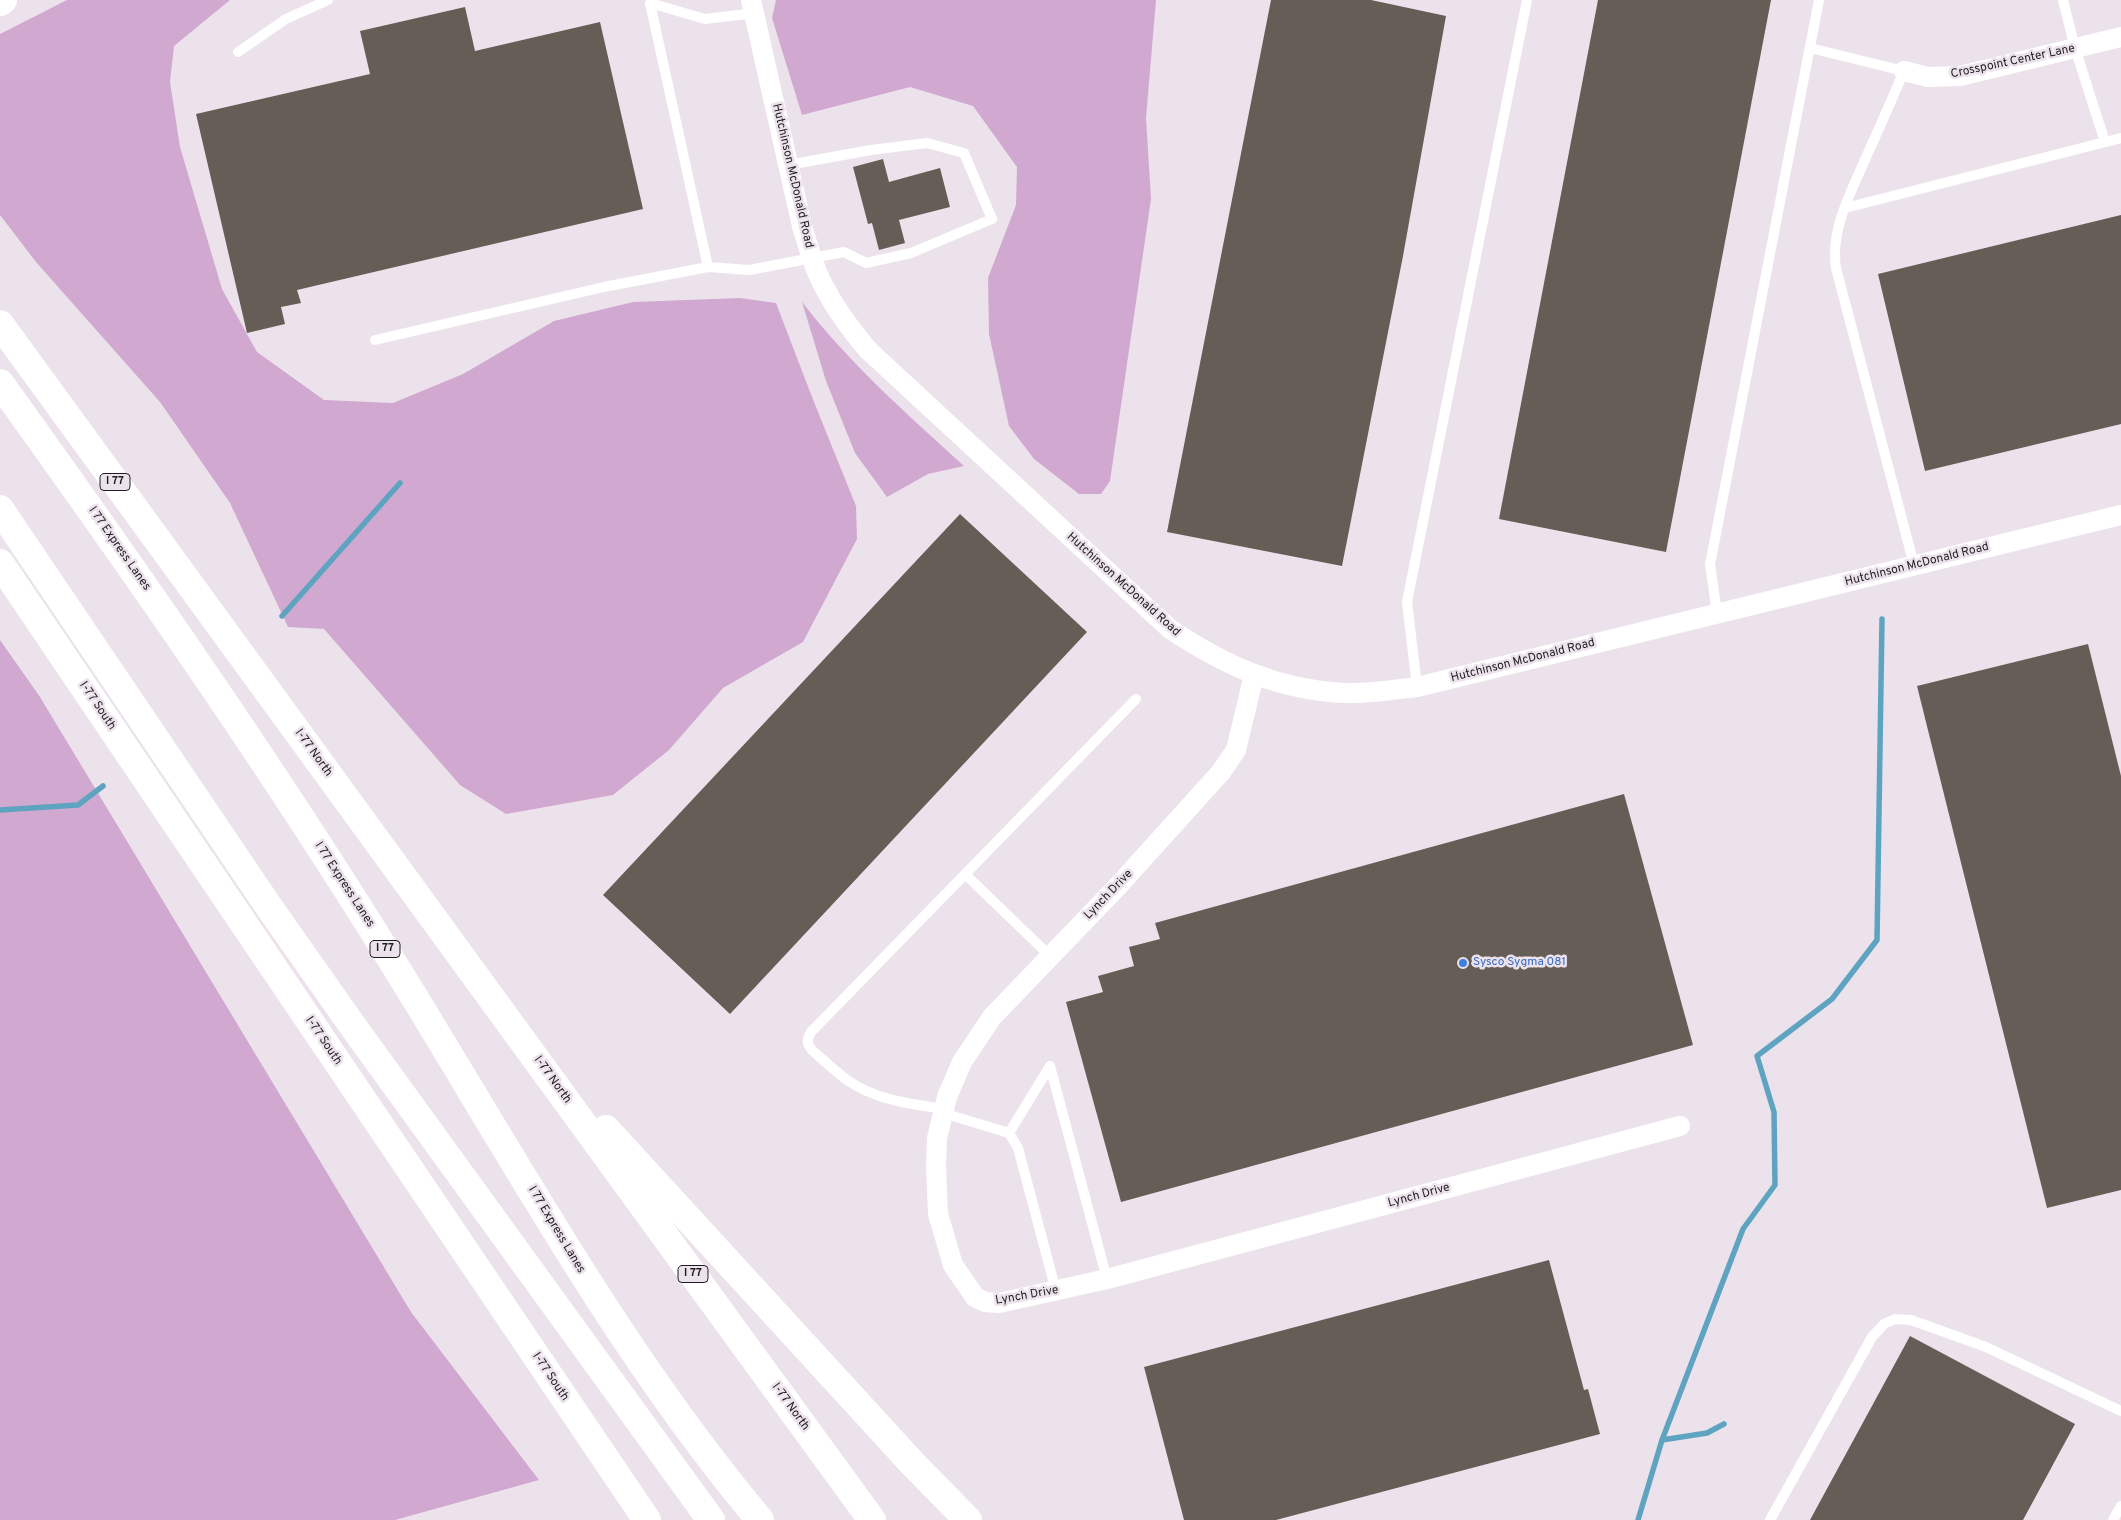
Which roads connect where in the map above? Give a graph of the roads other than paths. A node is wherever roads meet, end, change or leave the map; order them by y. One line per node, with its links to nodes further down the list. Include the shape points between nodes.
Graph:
1 (328, 0): 10 (lane, via 286,19)
2 (1527, 0): 27 (lane, via 1407,602)
3 (1819, 0): 8 (lane)
4 (2063, 0): 9 (lane)
5 (646, 1): 6 (lane, via 705,19); 17 (lane)
6 (753, 7): 14 (street, Hutchinson McDonald Road)
7 (2121, 37): 9 (street, Crosspoint Center Lane)
8 (1810, 48): 11 (lane); 25 (lane, via 1710,564)
9 (2075, 48): 11 (street, Crosspoint Center Lane, via 1960,76 1928,77); 13 (lane)
10 (238, 52)
11 (1904, 71): 15 (lane)
12 (2121, 138): 13 (lane)
13 (2105, 142): 15 (lane)
14 (788, 165): 16 (street, Hutchinson McDonald Road); 16 (lane, via 927,143 951,149 964,153 992,219 910,253 866,263 844,252)
15 (1845, 208): 24 (lane, via 1834,252 1836,268)
16 (812, 259): 17 (lane, via 749,270); 26 (street, Hutchinson McDonald Road, via 826,292 868,350 1170,630 1205,652)
17 (708, 267): 19 (lane, via 604,287)
18 (0, 324): 31 (highway, I-77 North / I 77)
19 (374, 340)
20 (0, 383): 43 (highway, I 77 Express Lanes / I 77, via 129,563 283,790 398,970 633,1353 716,1468)
21 (0, 510): 42 (highway, via 346,1017)
22 (2121, 515): 24 (street, Hutchinson McDonald Road)
23 (0, 563): 37 (highway, I-77 South)
24 (1914, 565): 25 (street, Hutchinson McDonald Road)
25 (1717, 613): 27 (street, Hutchinson McDonald Road)
26 (1254, 675): 27 (street, Hutchinson McDonald Road, via 1285,685 1344,693); 30 (street, Lynch Drive, via 1236,750 1221,772)
27 (1416, 687)
28 (1136, 700): 29 (lane)
29 (966, 875): 30 (lane); 32 (lane, via 807,1039 812,1050 848,1081 903,1103)
30 (1050, 956): 32 (street, Lynch Drive, via 992,1017 962,1062)
31 (514, 1028): 44 (highway, I-77 North / I 77); 45 (highway)
32 (944, 1111): 34 (lane); 36 (street, Lynch Drive, via 937,1138 938,1214 953,1264 975,1297 985,1302 999,1303)
33 (1680, 1126): 35 (street, Lynch Drive)
34 (1009, 1133): 35 (lane, via 1050,1066); 36 (lane, via 1018,1148)
35 (1107, 1279): 36 (street, Lynch Drive)
36 (1056, 1290)
37 (528, 1344): 40 (highway); 41 (highway, I-77 South)
38 (2121, 1411): 46 (lane, via 1986,1347 1910,1320 1895,1319 1884,1324 1872,1337)
39 (2121, 1506): 47 (lane)
40 (630, 1520)
41 (647, 1520)
42 (711, 1520)
43 (760, 1520)
44 (872, 1520)
45 (968, 1520)
46 (1770, 1520)
47 (2113, 1520)

